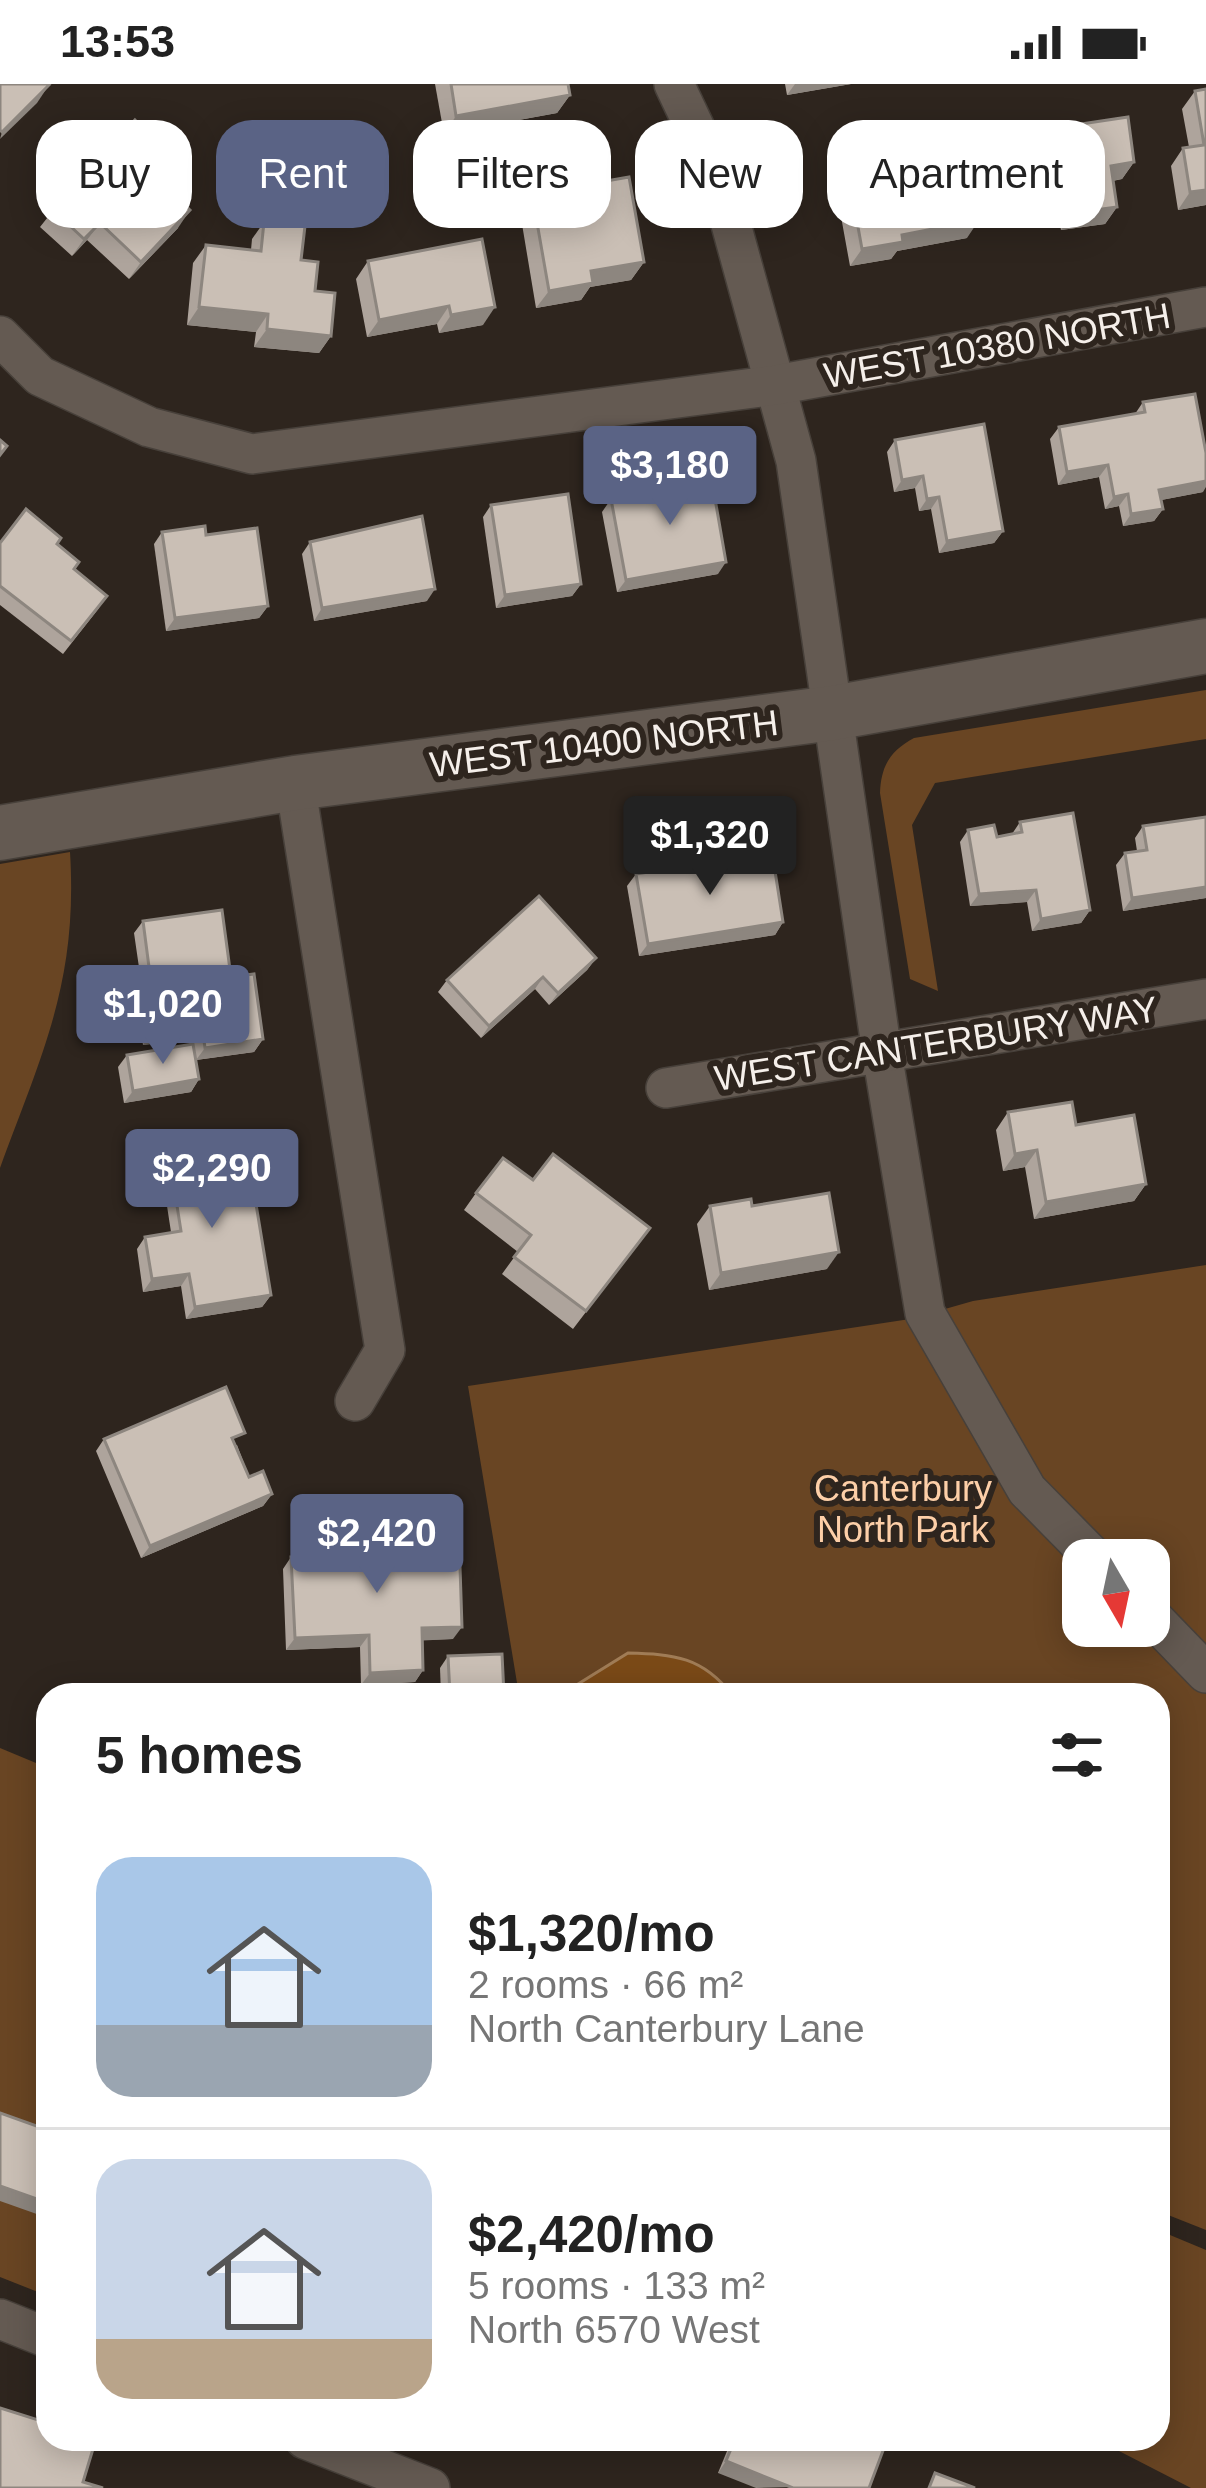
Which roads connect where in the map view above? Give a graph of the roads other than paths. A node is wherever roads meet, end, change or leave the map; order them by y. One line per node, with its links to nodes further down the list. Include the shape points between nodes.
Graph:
1 (674, 84): 4 (street, via 718,177)
2 (1206, 307): 4 (street, WEST 10380 NORTH)
3 (0, 336): 4 (street, WEST 10380 NORTH, via 40,376 148,427 252,454)
4 (776, 385): 6 (street, via 796,461)
5 (1206, 646): 6 (street, WEST 10400 NORTH)
6 (833, 713): 7 (street, WEST 10400 NORTH); 10 (street)
7 (295, 783): 8 (street, WEST 10400 NORTH); 12 (street, via 385,1350)
8 (0, 833)
9 (1206, 999): 10 (street, WEST CANTERBURY WAY)
10 (882, 1054): 11 (street, WEST CANTERBURY WAY); 13 (street, via 925,1313 1027,1490)
11 (665, 1088)
12 (355, 1401)
13 (1075, 1539)
14 (1170, 1636): 15 (street)
15 (1206, 1673)
16 (0, 2319): 17 (street)
17 (36, 2333)
18 (332, 2451): 19 (street)
19 (405, 2483)

